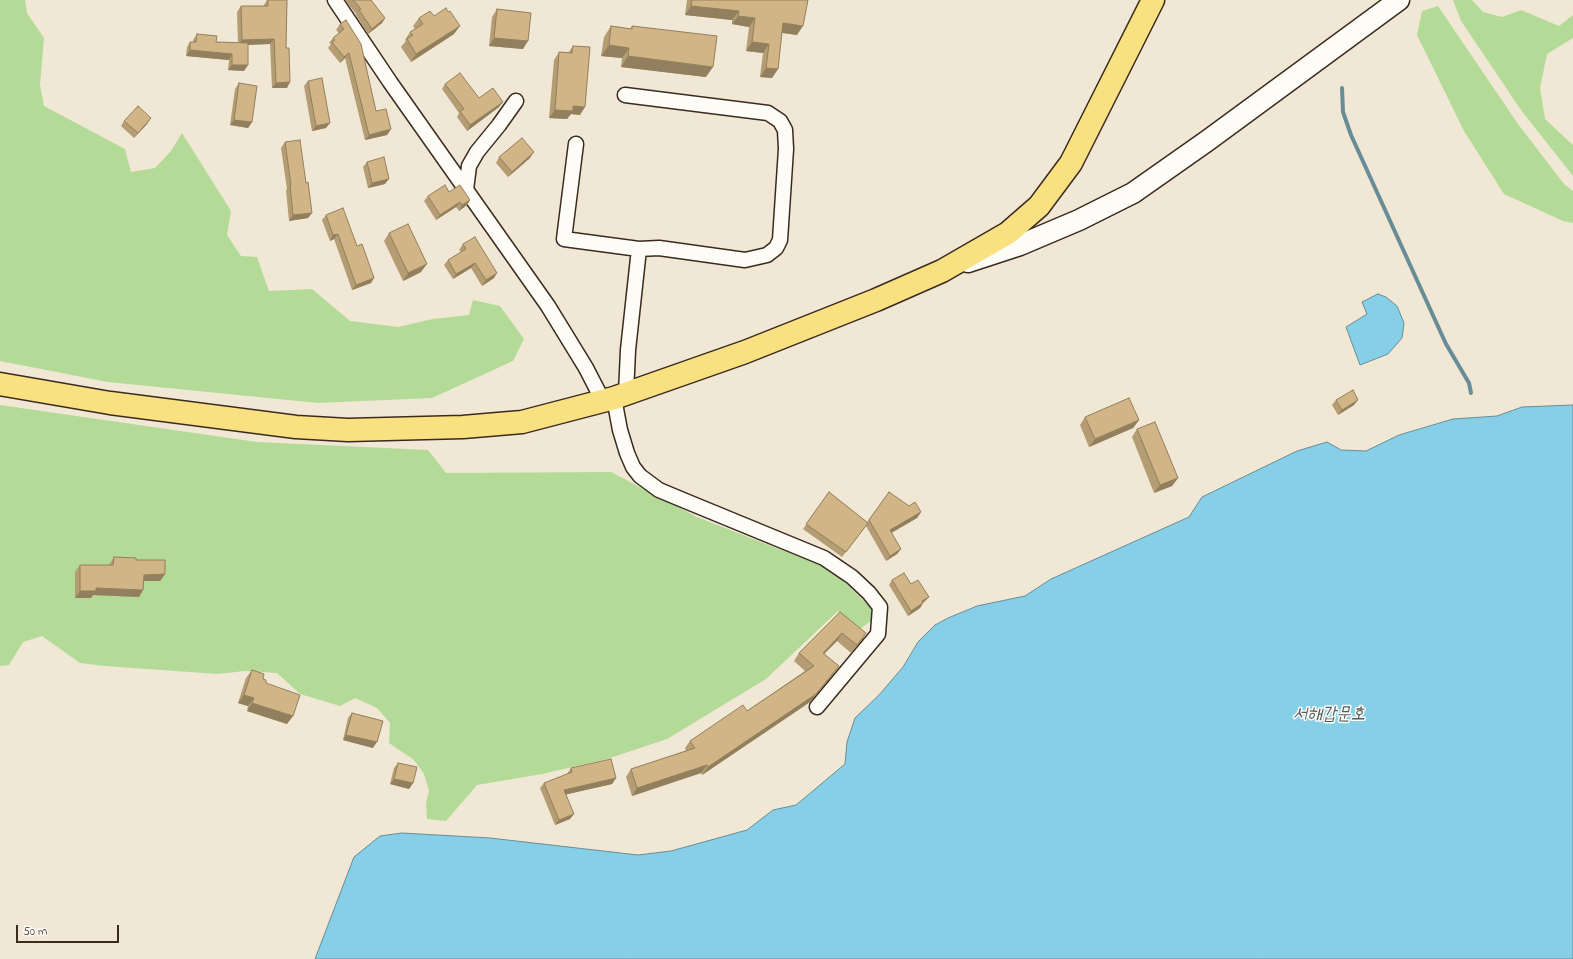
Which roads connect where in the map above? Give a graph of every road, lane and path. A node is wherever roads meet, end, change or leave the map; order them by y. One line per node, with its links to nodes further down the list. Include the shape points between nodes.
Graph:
1 (335, 0): 7 (street)
2 (1153, 0): 9 (main road, via 1071,163 1039,206 1008,233)
3 (1399, 0): 9 (main road, via 1133,193 1020,245)
4 (625, 95): 8 (street, via 768,113 780,121 785,130 780,240 768,255 745,260 659,248)
5 (516, 101): 7 (street, via 469,166)
6 (576, 144): 8 (street, via 564,238)
7 (466, 190): 11 (street, via 548,306 586,368)
8 (639, 249): 11 (street, via 628,350)
9 (942, 271): 11 (main road, via 745,352)
10 (0, 384): 11 (main road, via 110,403 296,427 348,430 463,427 522,422)
11 (614, 398): 12 (street, via 627,453 640,476 677,498 824,558 852,577 880,607 878,634)
12 (817, 706)

